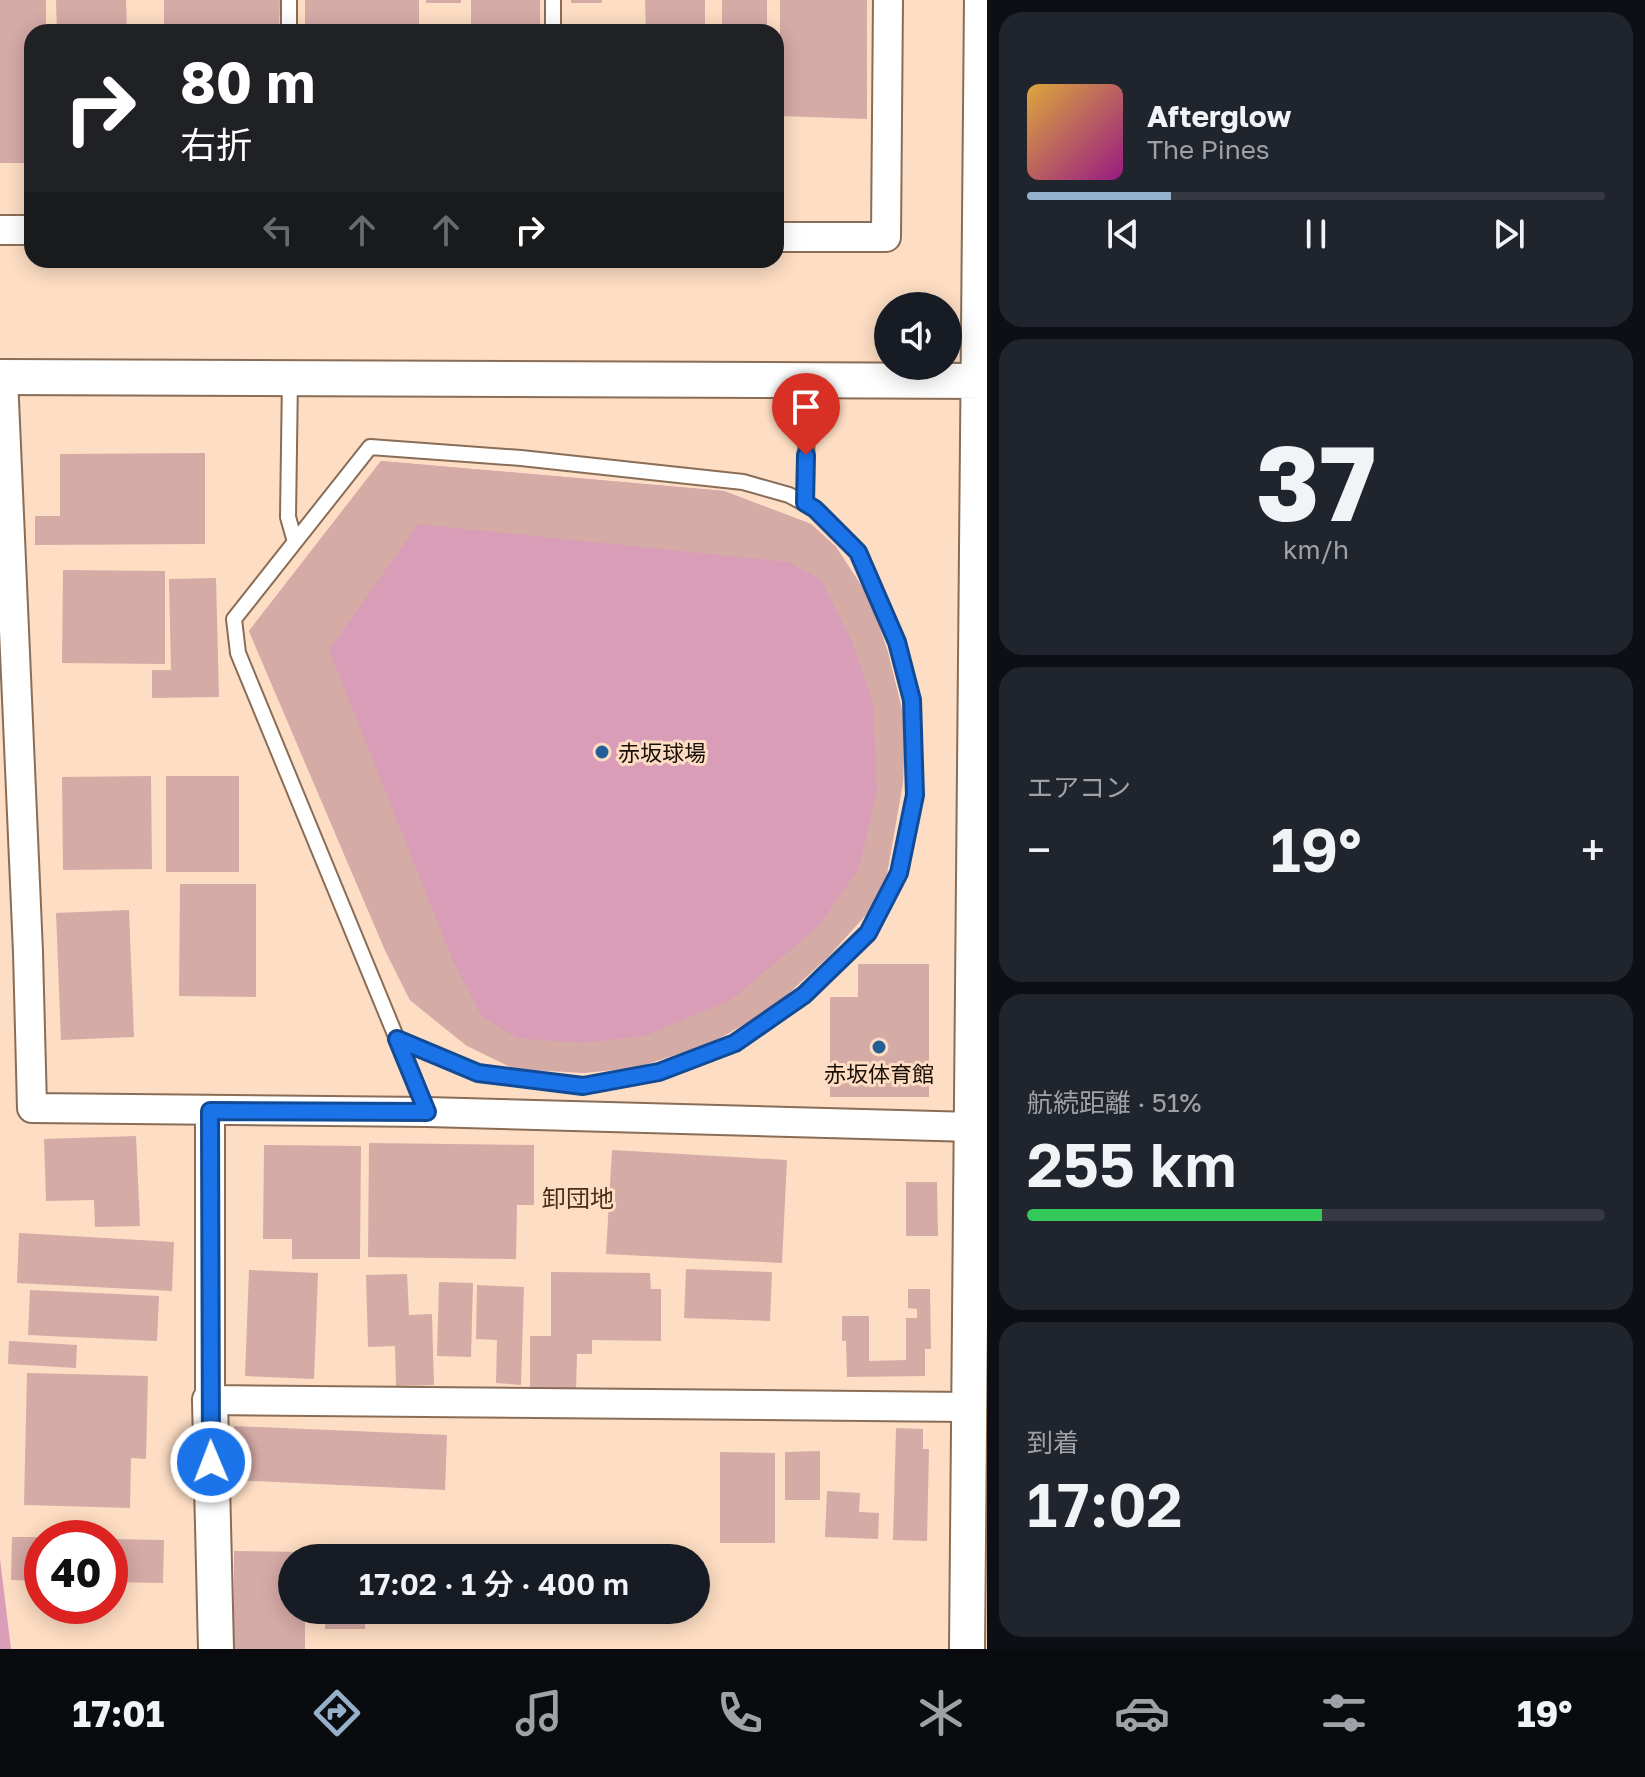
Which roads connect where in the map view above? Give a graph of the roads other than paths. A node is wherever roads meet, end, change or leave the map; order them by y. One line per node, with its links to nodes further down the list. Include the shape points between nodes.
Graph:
1 (289, 0): 5 (lane)
2 (553, 0): 6 (lane)
3 (888, 0): 9 (street, via 886,237)
4 (982, 0): 13 (street)
5 (289, 24)
6 (553, 24)
7 (0, 230): 8 (street)
8 (24, 230)
9 (784, 237)
10 (2, 377): 11 (street); 18 (street, via 32,1108)
11 (290, 378): 12 (street); 15 (lane, via 288,517)
12 (808, 380): 13 (street); 14 (lane)
13 (983, 381): 16 (street)
14 (805, 503): 15 (lane, via 743,482 370,447); 17 (lane, via 858,552 897,642 912,700 915,795 899,873 868,933 804,995 735,1043 659,1072 583,1086 478,1073)
15 (295, 542): 17 (lane, via 234,619 238,653)
16 (981, 815): 20 (street)
17 (397, 1039): 19 (lane)
18 (210, 1111): 19 (street); 21 (street)
19 (427, 1112): 20 (street)
20 (973, 1127): 22 (street)
21 (210, 1400): 22 (street); 23 (street)
22 (967, 1407): 24 (street)
23 (216, 1649)
24 (967, 1649)

